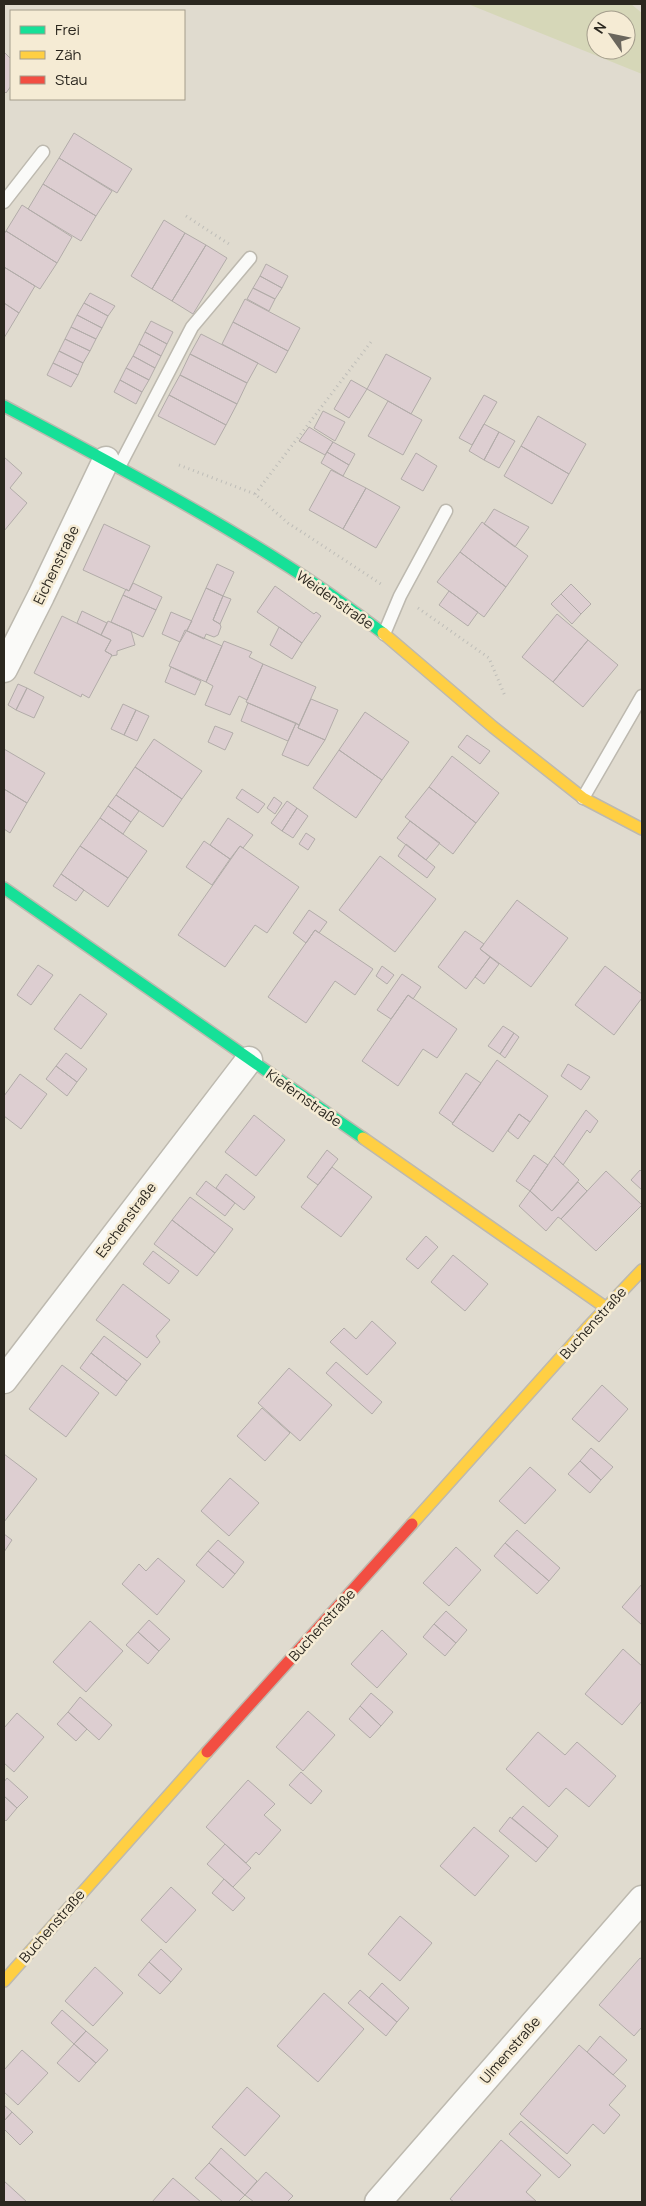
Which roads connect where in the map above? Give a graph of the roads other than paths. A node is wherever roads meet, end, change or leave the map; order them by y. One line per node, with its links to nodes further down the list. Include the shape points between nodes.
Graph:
1 (43, 152): 2 (lane)
2 (4, 202)
3 (250, 258): 5 (lane, via 192,327)
4 (4, 406): 5 (street, Weidenstraße)
5 (112, 464): 7 (street, Weidenstraße, via 229,530 321,588); 8 (street, Eichenstraße)
6 (446, 511): 7 (lane, via 400,596)
7 (384, 634): 10 (street, Weidenstraße, via 492,727)
8 (4, 669)
9 (642, 696): 10 (lane)
10 (584, 798): 11 (street, Weidenstraße)
11 (642, 830)
12 (4, 888): 13 (street, Kiefernstraße)
13 (249, 1060): 15 (street, Kiefernstraße); 16 (street, Eschenstraße)
14 (642, 1270): 15 (street, Buchenstraße)
15 (605, 1308): 18 (street, Buchenstraße, via 173,1788)
16 (4, 1380)
17 (642, 1898): 19 (street, Ulmenstraße)
18 (4, 1981)
19 (378, 2202)

